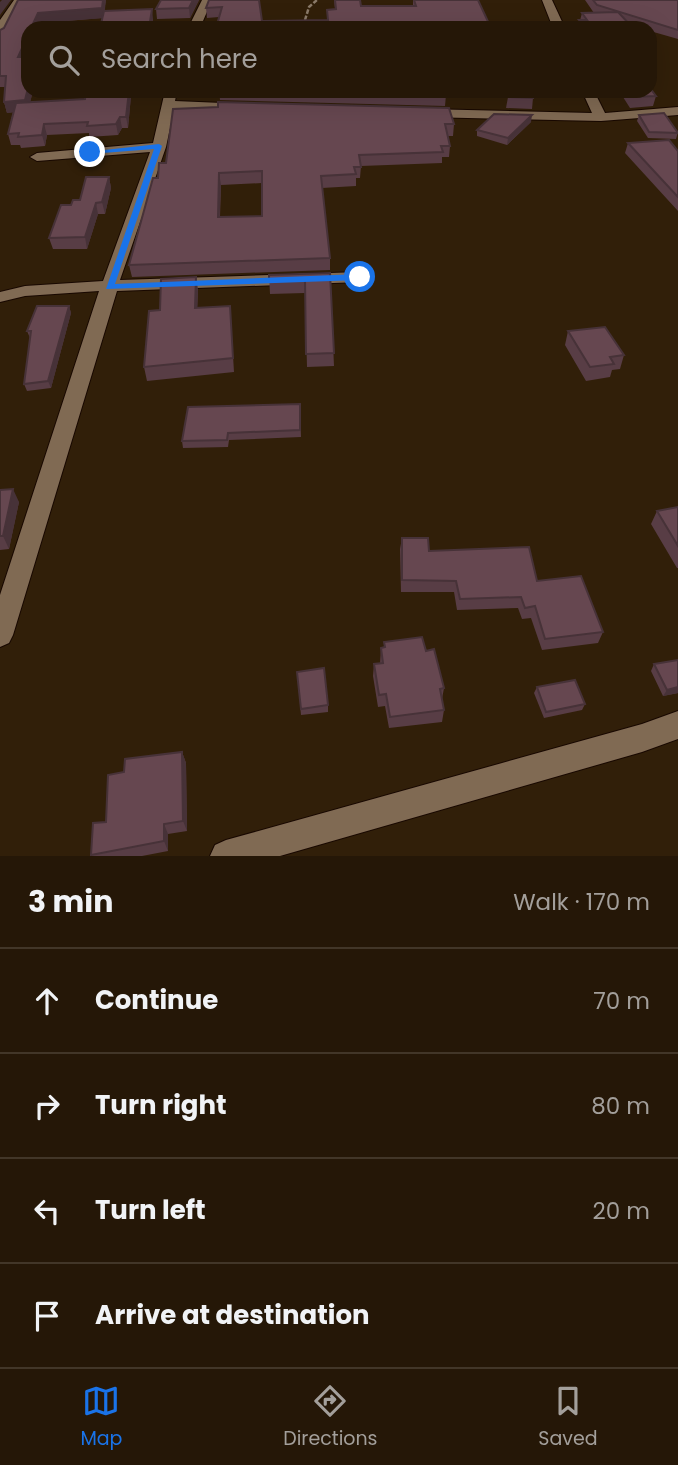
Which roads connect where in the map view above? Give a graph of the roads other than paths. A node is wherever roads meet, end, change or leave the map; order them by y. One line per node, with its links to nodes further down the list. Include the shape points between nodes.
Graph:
1 (19, 0): 6 (street)
2 (207, 0): 4 (street)
3 (547, 0): 5 (street)
4 (197, 21)
5 (556, 21)
6 (0, 36)
7 (169, 98): 9 (street); 13 (street)
8 (592, 98): 12 (street)
9 (264, 109)
10 (678, 111): 12 (street)
11 (414, 113): 12 (street)
12 (601, 117)
13 (159, 146): 14 (street); 16 (street)
14 (37, 157)
15 (360, 277): 16 (street)
16 (109, 287): 17 (street, via 25,290); 18 (street)
17 (0, 297)
18 (0, 635)
19 (678, 725): 20 (street)
20 (226, 856)

